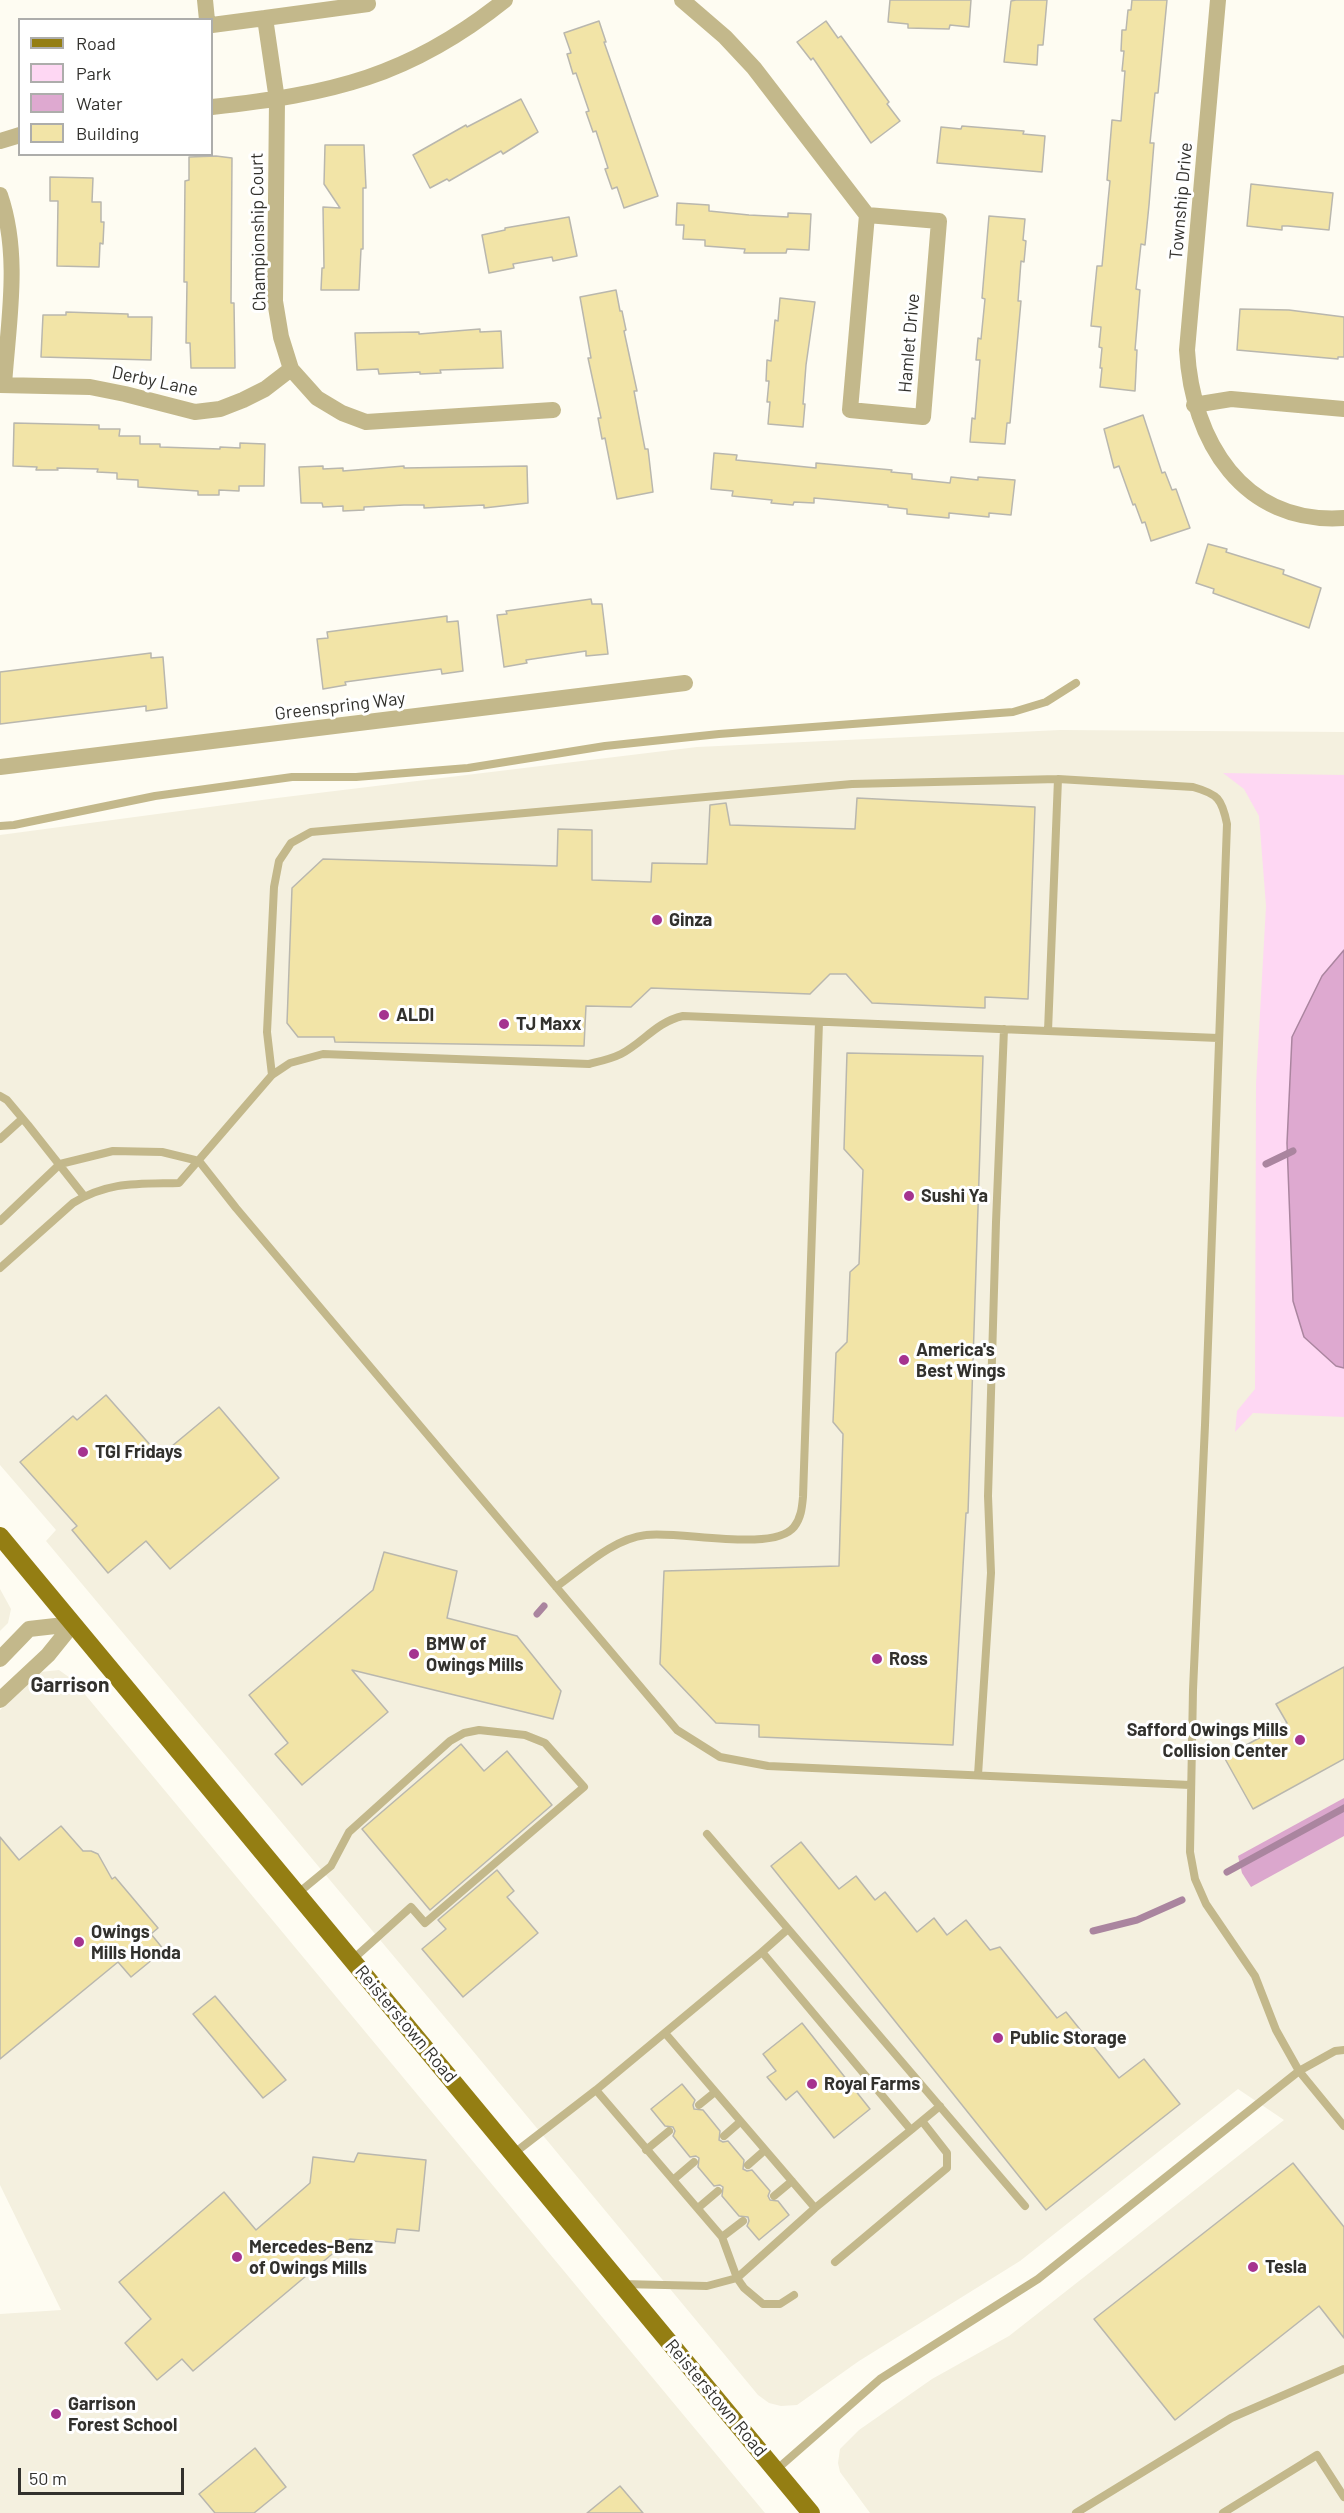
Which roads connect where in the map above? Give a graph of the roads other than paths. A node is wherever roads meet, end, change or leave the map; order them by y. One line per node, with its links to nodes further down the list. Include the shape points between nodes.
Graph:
1 (205, 0): 6 (street)
2 (367, 0): 7 (street, via 368,4)
3 (505, 0): 9 (street, via 457,35 403,65 358,82)
4 (682, 0): 14 (street, via 754,68)
5 (1218, 0): 17 (street, Township Drive, via 1187,350)
6 (207, 18)
7 (265, 18): 8 (street); 9 (street, Championship Court)
8 (213, 25)
9 (277, 100): 10 (street); 15 (street, Championship Court, via 275,301)
10 (213, 108)
11 (18, 136): 12 (street)
12 (0, 141)
13 (0, 195): 16 (street, via 12,273)
14 (867, 215): 14 (street, Hamlet Drive, via 850,410 923,417 939,221)
15 (291, 369): 16 (street, Derby Lane, via 243,400 220,409 195,412 90,387); 18 (street, Championship Court, via 317,398 366,422)
16 (2, 385)
17 (1194, 405): 19 (street, via 1231,399); 20 (street, Township Drive, via 1218,459 1263,500 1317,519)
18 (553, 410)
19 (1344, 410)
20 (1344, 518)
21 (1076, 682): 25 (lane, via 1046,702 1013,712 673,739 468,768 356,777 292,777 155,796)
22 (685, 683): 23 (street, Greenspring Way)
23 (0, 767)
24 (1058, 778): 28 (lane); 29 (lane, via 1193,787 1212,792 1224,806 1227,824); 30 (lane, via 852,784 312,832 291,843 279,861 274,887 267,1032)
25 (0, 826)
26 (819, 1022): 27 (lane); 30 (lane, via 683,1016 668,1019 623,1053 589,1064 323,1054 290,1063); 40 (lane, via 800,1516 792,1530 759,1539 672,1534 630,1539)
27 (1004, 1029): 28 (lane); 44 (lane, via 988,1488 991,1573)
28 (1048, 1031): 29 (lane)
29 (1218, 1038): 45 (lane)
30 (272, 1075): 34 (lane)
31 (0, 1096): 32 (lane)
32 (22, 1119): 33 (lane); 35 (lane)
33 (0, 1139)
34 (199, 1161): 35 (lane, via 162,1152 113,1151); 36 (lane, via 179,1183 108,1186); 40 (lane)
35 (60, 1164): 36 (lane); 37 (lane)
36 (84, 1196): 38 (lane)
37 (0, 1221)
38 (0, 1268)
39 (0, 1536): 41 (main road, Reisterstown Road)
40 (556, 1587): 44 (lane, via 678,1730 720,1757 768,1766)
41 (73, 1624): 42 (street, via 29,1629); 43 (street, via 48,1655); 47 (main road, Reisterstown Road)
42 (0, 1659)
43 (0, 1700)
44 (978, 1775): 45 (lane)
45 (1190, 1785): 53 (lane, via 1190,1852 1195,1879 1206,1904 1255,1976 1276,2030)
46 (706, 1834): 48 (lane)
47 (297, 1894): 50 (main road, Reisterstown Road); 50 (lane, via 331,1866 349,1832 464,1733 479,1730 525,1735 545,1743 584,1787 425,1923 411,1907)
48 (788, 1929): 49 (lane); 57 (lane)
49 (762, 1952): 51 (lane); 61 (lane)
50 (352, 1960): 66 (main road, Reisterstown Road)
51 (664, 2033): 54 (lane); 55 (lane)
52 (1344, 2050): 53 (lane)
53 (1299, 2071): 60 (lane); 83 (lane, via 1038,2279 880,2379)
54 (596, 2090): 64 (lane); 66 (lane)
55 (715, 2092): 56 (lane); 59 (lane)
56 (699, 2105)
57 (940, 2106): 58 (lane); 73 (lane)
58 (922, 2121): 61 (lane); 78 (lane, via 947,2153 947,2168)
59 (740, 2122): 63 (lane); 65 (lane)
60 (1344, 2126)
61 (911, 2130): 75 (lane)
62 (669, 2131): 64 (lane)
63 (724, 2136)
64 (646, 2150): 69 (lane)
65 (765, 2150): 68 (lane); 70 (lane)
66 (513, 2154): 80 (main road, Reisterstown Road)
67 (694, 2162): 69 (lane)
68 (748, 2165)
69 (673, 2180): 74 (lane)
70 (792, 2181): 72 (lane); 75 (lane)
71 (718, 2191): 74 (lane)
72 (774, 2196)
73 (1025, 2205)
74 (698, 2208): 77 (lane)
75 (815, 2208): 79 (lane)
76 (743, 2221): 77 (lane)
77 (723, 2237): 79 (lane)
78 (835, 2262)
79 (737, 2278): 80 (lane, via 707,2286); 81 (lane, via 763,2304 780,2304)
80 (621, 2284): 83 (main road, Reisterstown Road)
81 (794, 2295)
82 (1344, 2369): 86 (lane, via 1231,2418)
83 (776, 2470): 85 (main road, Reisterstown Road)
84 (1344, 2497): 87 (lane, via 1317,2455)
85 (811, 2513)
86 (1076, 2513)
87 (1223, 2513)

